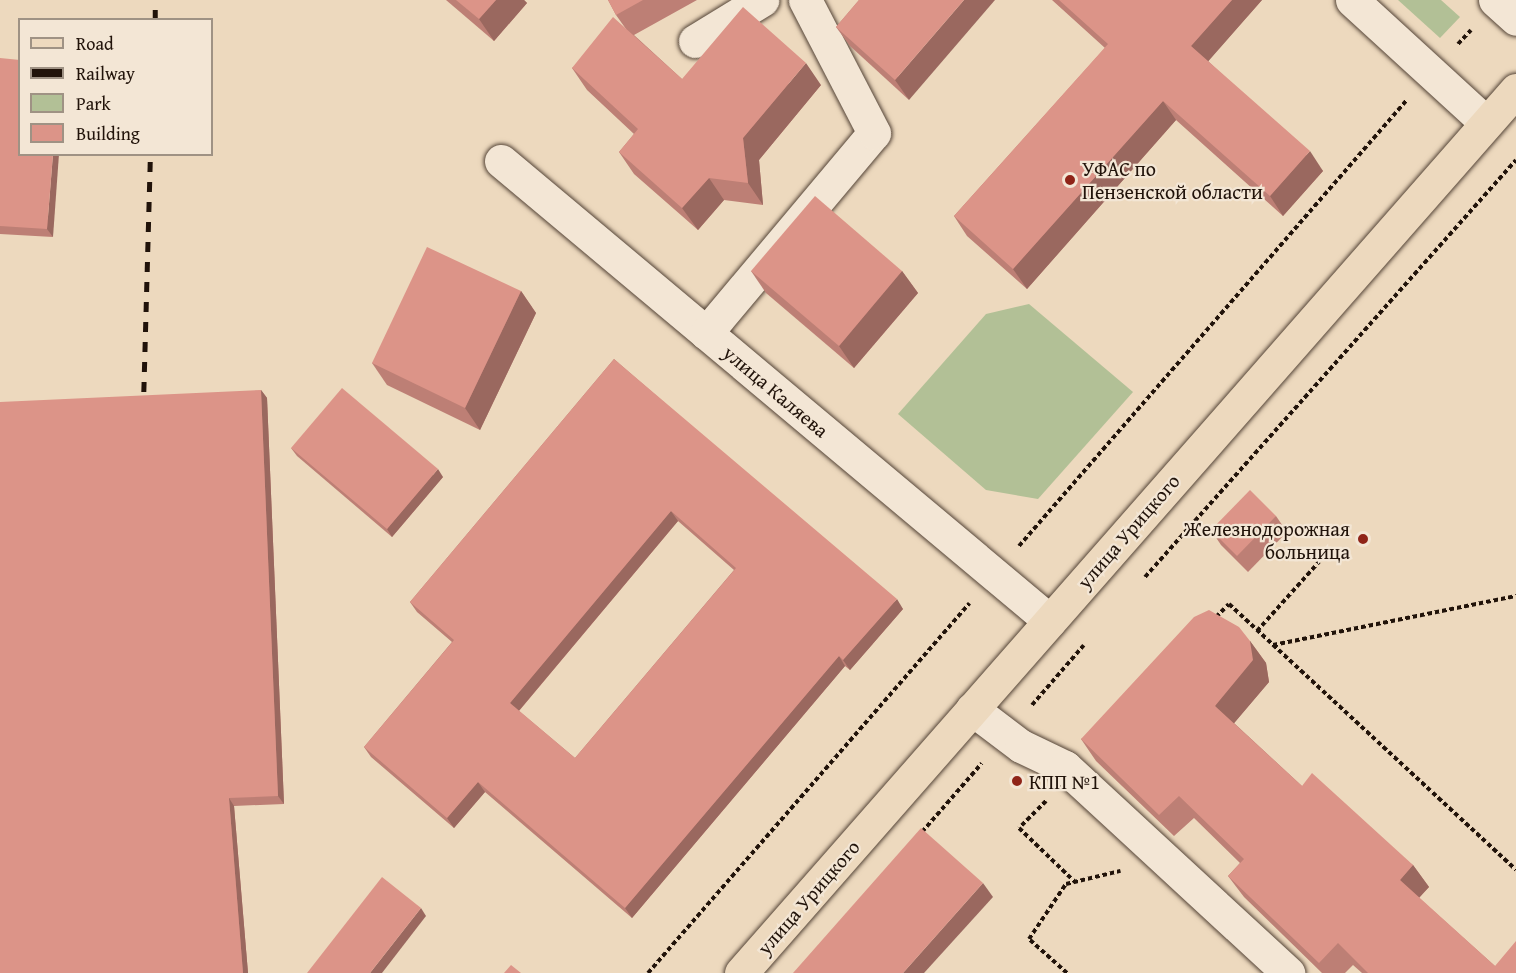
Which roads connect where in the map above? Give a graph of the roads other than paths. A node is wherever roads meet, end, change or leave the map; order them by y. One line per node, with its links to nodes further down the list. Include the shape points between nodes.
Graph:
1 (762, 0): 4 (street)
2 (805, 0): 8 (street, via 874,133)
3 (1352, 0): 6 (street)
4 (695, 40)
5 (1516, 90): 6 (main road, улица Урицкого)
6 (1486, 123): 9 (main road, улица Урицкого)
7 (501, 161): 8 (street, улица Каляева)
8 (706, 333): 9 (street, улица Каляева)
9 (1050, 621): 10 (main road, улица Урицкого)
10 (972, 709): 11 (main road, улица Урицкого); 12 (street, via 1006,735 1072,774)
11 (741, 973)
12 (1288, 973)

